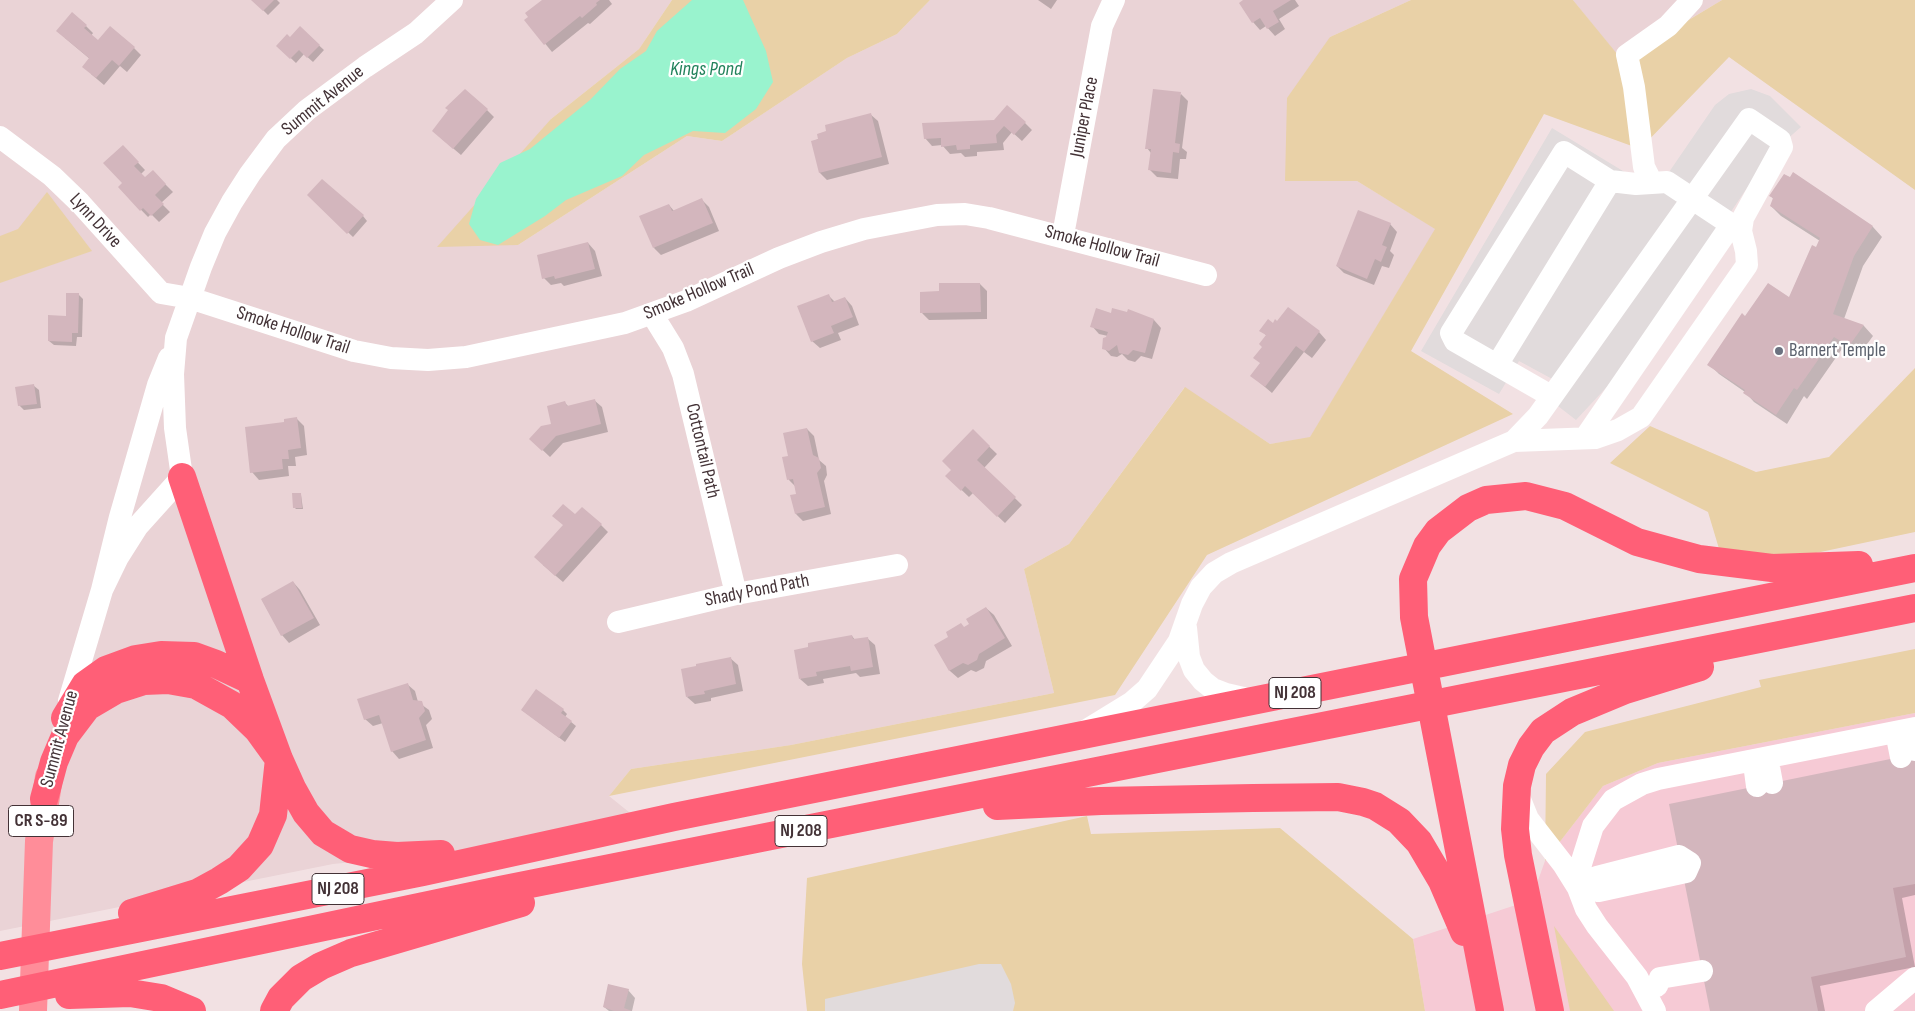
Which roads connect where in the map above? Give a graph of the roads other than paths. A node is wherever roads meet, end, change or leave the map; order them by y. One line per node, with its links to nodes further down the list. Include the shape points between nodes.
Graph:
1 (452, 0): 11 (street, Summit Avenue / CR S-89, via 416,33 365,66 307,110 276,139 219,225)
2 (1114, 0): 9 (street, Juniper Place, via 1102,26)
3 (1692, 0): 6 (street, via 1668,26 1627,55 1644,167)
4 (0, 138): 11 (street, Lynn Drive, via 52,176 161,293)
5 (1610, 181): 6 (street); 14 (street); 14 (street, via 1564,152 1451,333 1455,341)
6 (1652, 183): 7 (street, via 1667,182)
7 (1692, 200): 8 (street); 8 (street, via 1750,118 1780,140 1782,147); 15 (street)
8 (1736, 228): 16 (street); 16 (street, via 1746,251 1747,265 1641,417 1618,430 1595,438)
9 (1063, 236): 10 (street, Smoke Hollow Trail); 12 (street, Smoke Hollow Trail, via 965,214 908,219 813,245)
10 (1206, 275)
11 (190, 298): 12 (street, Smoke Hollow Trail, via 354,351 428,360 499,351); 13 (street, Summit Avenue / CR S-89)
12 (652, 314): 23 (street, Cottontail Path, via 673,348 683,374)
13 (176, 338): 18 (street, Summit Avenue / CR S-89, via 173,374 175,428); 22 (street, Summit Avenue / CR S-89, via 158,385)
14 (1497, 365): 15 (street)
15 (1551, 396): 17 (street, via 1538,416)
16 (1584, 438): 17 (street)
17 (1514, 441): 26 (street, via 1231,563 1214,573 1201,588)
18 (182, 477): 22 (street, Summit Avenue / CR S-89, via 138,526); 27 (highway)
19 (1915, 562): 48 (highway, via 1792,568 1724,564 1678,555 1638,542 1565,506 1526,496 1486,500 1468,508 1438,531 1427,546 1413,579 1413,609)
20 (897, 565): 23 (street, Shady Pond Path)
21 (1915, 568): 28 (highway, NJ 208)
22 (102, 590): 29 (street, Summit Avenue / CR S-89)
23 (736, 594): 25 (street, Shady Pond Path)
24 (1915, 610): 33 (highway, via 1683,672 1598,701 1565,716 1543,731 1522,764); 36 (highway, NJ 208)
25 (618, 622)
26 (1186, 624): 28 (street, via 1189,657 1194,670 1204,681 1226,694); 30 (street, via 1171,656 1147,689 1113,715)
27 (250, 680): 29 (highway, via 194,656 161,655 136,659 106,670 86,685); 32 (highway)
28 (1256, 700): 30 (highway, NJ 208)
29 (64, 720): 34 (main road, Summit Avenue / CR S-89)
30 (1073, 737): 35 (highway, NJ 208)
31 (1908, 740): 37 (street, via 1763,773 1658,779 1626,791 1603,811)
32 (279, 759): 34 (highway, via 251,722 220,697 196,685 168,680 144,681 116,690 88,708 65,736); 35 (highway, via 306,813 323,833 350,849 372,854 433,856); 41 (highway, via 273,815 260,845 239,868 219,882 168,903)
33 (1517, 786): 40 (street, via 1518,797 1528,819 1563,864); 52 (highway, via 1514,807 1518,855)
34 (44, 799): 49 (main road, Summit Avenue / CR S-89, via 39,841)
35 (674, 817): 42 (highway, NJ 208, via 413,874)
36 (871, 817): 38 (highway, NJ 208); 48 (highway, via 1101,801 1332,797 1363,802 1399,821 1427,855 1450,897)
37 (1587, 842): 39 (street); 40 (street)
38 (731, 844): 46 (highway, NJ 208); 51 (highway, via 351,953 300,978 281,998)
39 (1618, 872): 40 (street, via 1597,876); 40 (street, via 1680,856 1696,862 1686,872 1609,889 1599,891)
40 (1586, 886): 45 (street, via 1586,909 1596,926)
41 (0, 947)
42 (0, 956)
43 (1703, 977): 45 (street, via 1663,992)
44 (1915, 978): 54 (street)
45 (1650, 987): 53 (street)
46 (0, 995)
47 (0, 1000): 50 (highway, via 98,992 130,993 161,998)
48 (1488, 1000)
49 (33, 1011)
50 (192, 1011)
51 (274, 1011)
52 (1550, 1011)
53 (1654, 1011)
54 (1876, 1011)

